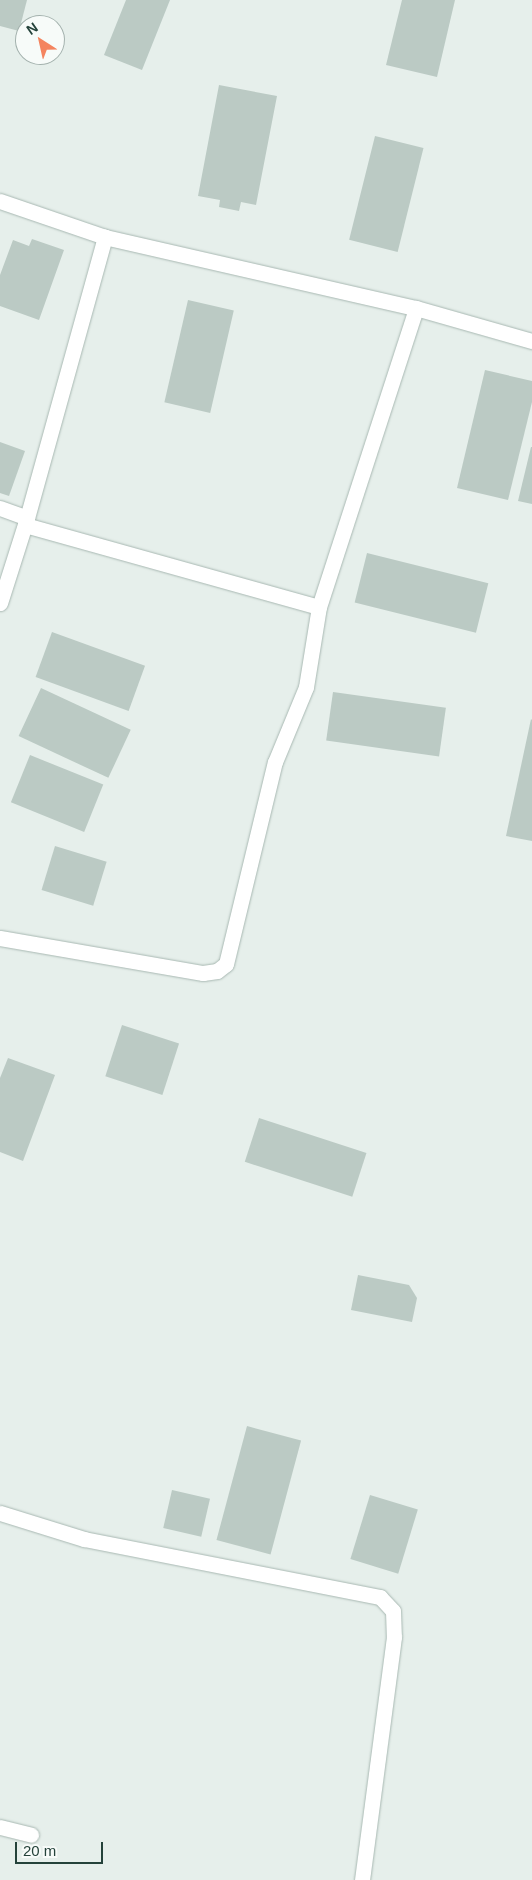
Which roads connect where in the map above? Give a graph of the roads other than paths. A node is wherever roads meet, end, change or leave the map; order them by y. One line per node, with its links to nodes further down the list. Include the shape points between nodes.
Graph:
1 (0, 201): 2 (street)
2 (105, 237): 3 (street); 6 (street)
3 (416, 308): 4 (street); 8 (street)
4 (532, 341)
5 (0, 508): 6 (street)
6 (26, 522): 7 (street); 8 (street)
7 (0, 603)
8 (319, 607): 9 (street, via 306,687 275,762 226,964 217,971 203,973)
9 (0, 938)
10 (0, 1513): 13 (street, via 84,1539 380,1597 393,1611 394,1637)
11 (0, 1826): 12 (street)
12 (31, 1835)
13 (362, 1880)

